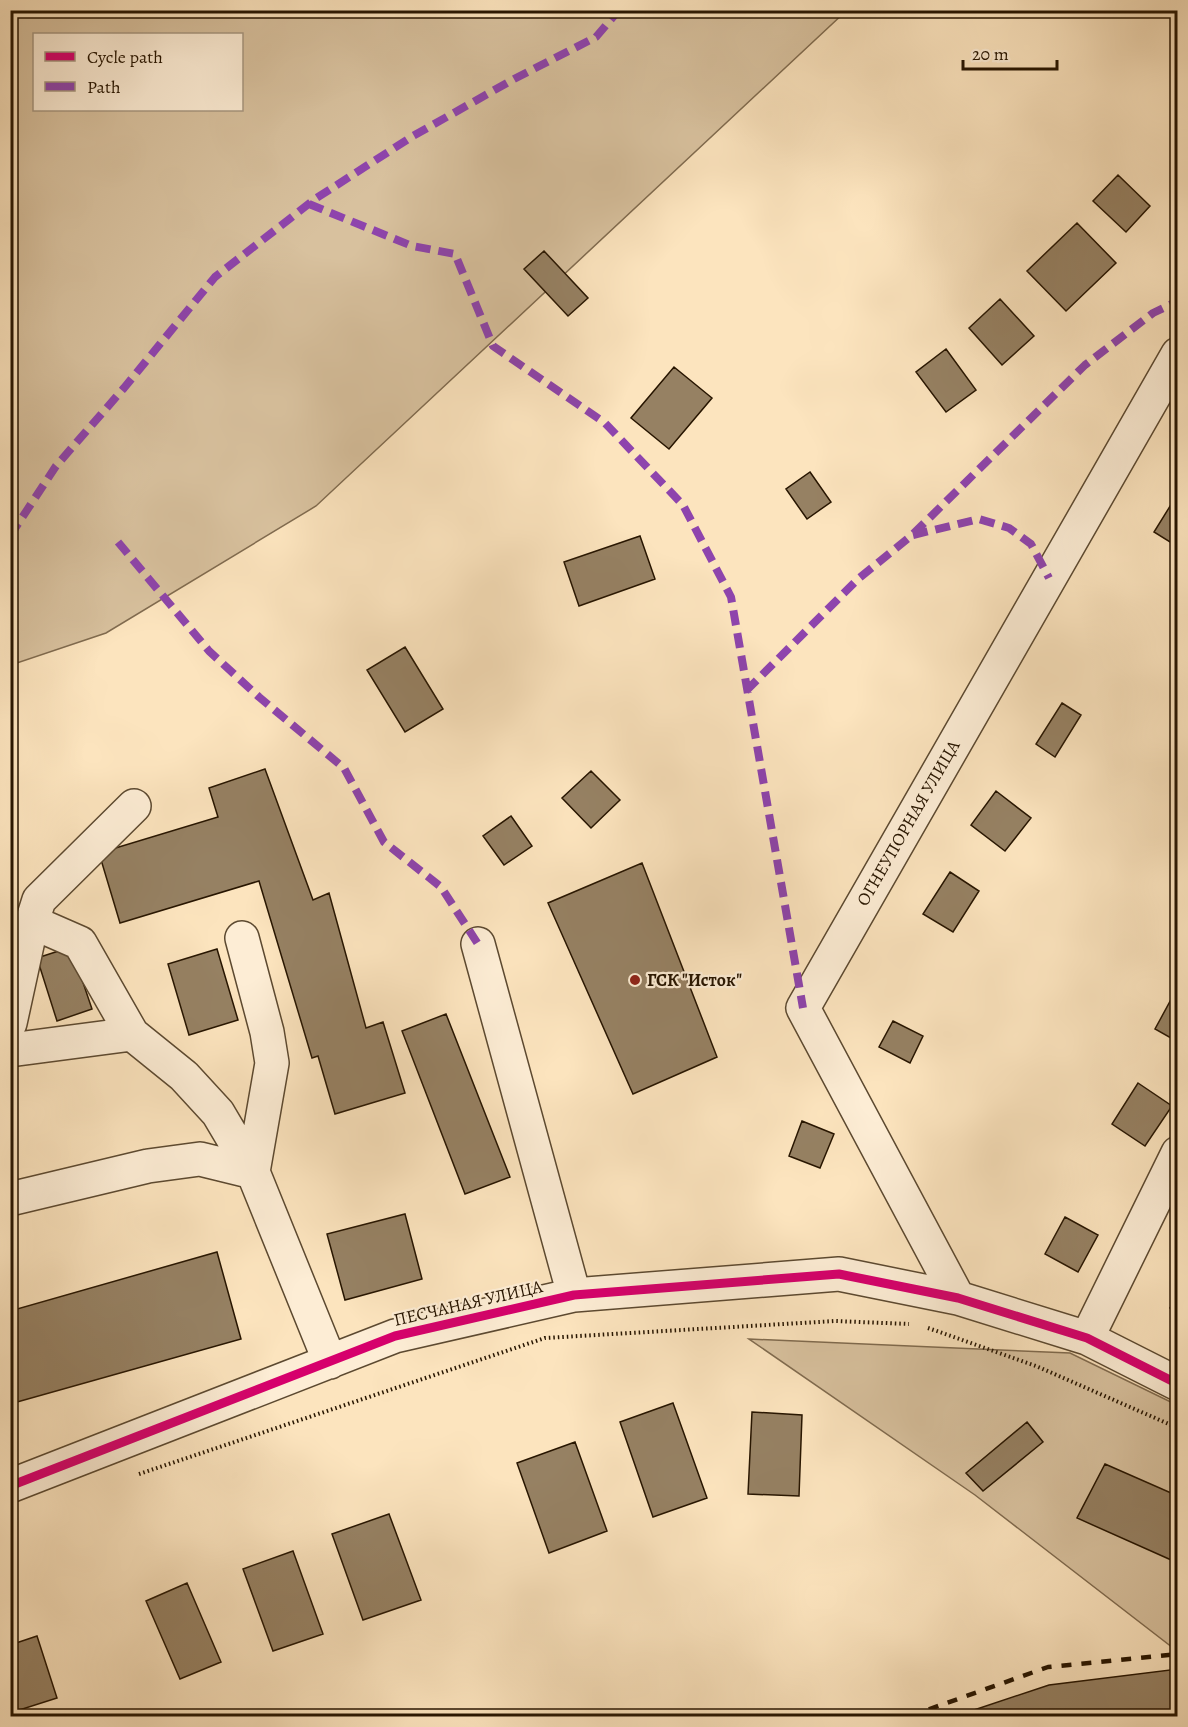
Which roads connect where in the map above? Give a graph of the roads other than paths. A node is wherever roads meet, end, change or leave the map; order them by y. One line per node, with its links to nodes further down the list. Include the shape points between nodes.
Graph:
1 (1178, 354): 13 (street, ОГНЕУПОРНАЯ УЛИЦА, via 803,1008)
2 (134, 806): 3 (street, via 39,900)
3 (32, 922): 6 (street); 7 (street, via 80,943)
4 (242, 938): 10 (street, via 272,1063)
5 (478, 944): 12 (street)
6 (10, 1023)
7 (132, 1034): 8 (street); 10 (street, via 184,1076 218,1113)
8 (10, 1050)
9 (1178, 1153): 14 (street)
10 (253, 1172): 11 (street, via 200,1159 148,1166); 15 (street)
11 (10, 1199)
12 (574, 1295): 13 (street, ПЕСЧАНАЯ УЛИЦА, via 839,1274); 15 (street, ПЕСЧАНАЯ УЛИЦА, via 395,1336)
13 (958, 1298): 14 (street, ПЕСЧАНАЯ УЛИЦА)
14 (1087, 1338): 16 (street, ПЕСЧАНАЯ УЛИЦА)
15 (330, 1362): 17 (street, ПЕСЧАНАЯ УЛИЦА)
16 (1178, 1384)
17 (10, 1486)

